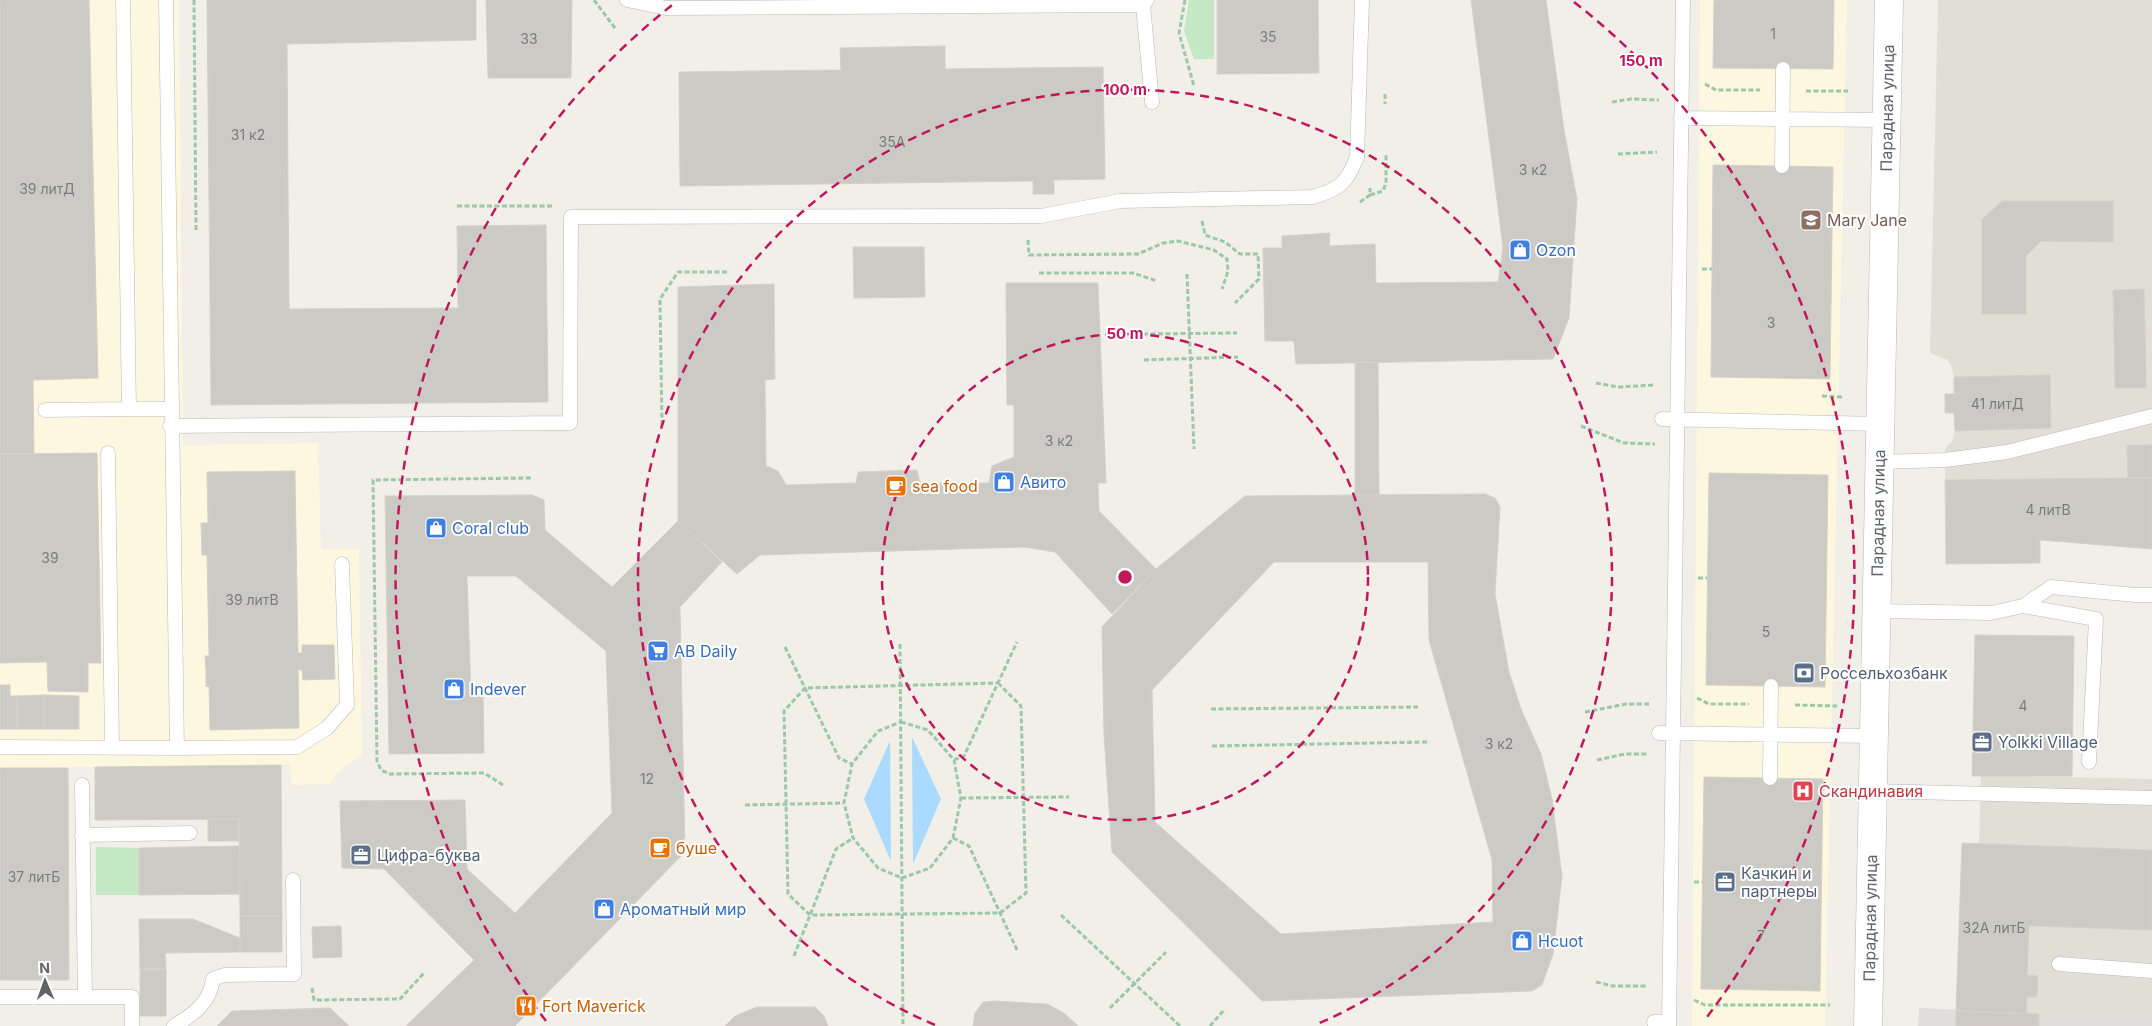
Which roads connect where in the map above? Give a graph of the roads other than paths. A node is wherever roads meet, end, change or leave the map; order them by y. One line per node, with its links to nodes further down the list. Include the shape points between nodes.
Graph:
1 (123, 0): 14 (lane)
2 (166, 0): 15 (lane)
3 (627, 0): 7 (lane, via 666,8)
4 (1362, 0): 20 (lane, via 1357,157 1350,177 1334,191 1313,197 1120,201 1041,216 571,217 570,423)
5 (1683, 0): 12 (lane)
6 (1889, 0): 11 (street, Парадная улица)
7 (1145, 2): 9 (lane)
8 (1783, 69): 10 (lane)
9 (1152, 102)
10 (1783, 119): 11 (lane); 12 (lane); 13 (lane)
11 (1887, 120): 19 (street, Парадная улица)
12 (1677, 123): 18 (lane)
13 (1782, 166)
14 (129, 409): 15 (lane); 16 (lane)
15 (170, 409): 20 (lane)
16 (45, 410)
17 (2152, 416): 22 (lane, via 2007,452 1945,460)
18 (1670, 419): 19 (lane); 28 (lane)
19 (1880, 424): 22 (street, Парадная улица)
20 (170, 426): 33 (lane)
21 (108, 453): 32 (lane)
22 (1880, 462): 26 (street, Парадная улица)
23 (342, 564): 33 (lane, via 347,705 327,728 297,747)
24 (2152, 595): 25 (lane, via 2051,587)
25 (2023, 606): 26 (lane, via 1991,613); 34 (lane, via 2096,619)
26 (1876, 611): 30 (street, Парадная улица)
27 (1771, 686): 29 (lane)
28 (1666, 733): 29 (lane); 47 (lane)
29 (1770, 734): 30 (lane); 35 (lane)
30 (1874, 736): 37 (street, Парадная улица)
31 (0, 747): 32 (lane)
32 (112, 748): 33 (lane)
33 (177, 748)
34 (2089, 762)
35 (1770, 778)
36 (82, 785): 40 (lane)
37 (1872, 791): 38 (lane); 50 (street, Парадная улица)
38 (2152, 798)
39 (190, 833): 40 (lane)
40 (82, 835): 45 (lane)
41 (293, 880): 49 (lane, via 294,974 224,975 213,979 212,989 202,1006)
42 (2059, 964): 43 (lane)
43 (2152, 971)
44 (0, 997): 45 (lane)
45 (85, 997): 48 (lane, via 132,997)
46 (1654, 1022): 47 (lane)
47 (1669, 1024)
48 (132, 1026)
49 (174, 1026)
50 (1868, 1026)

